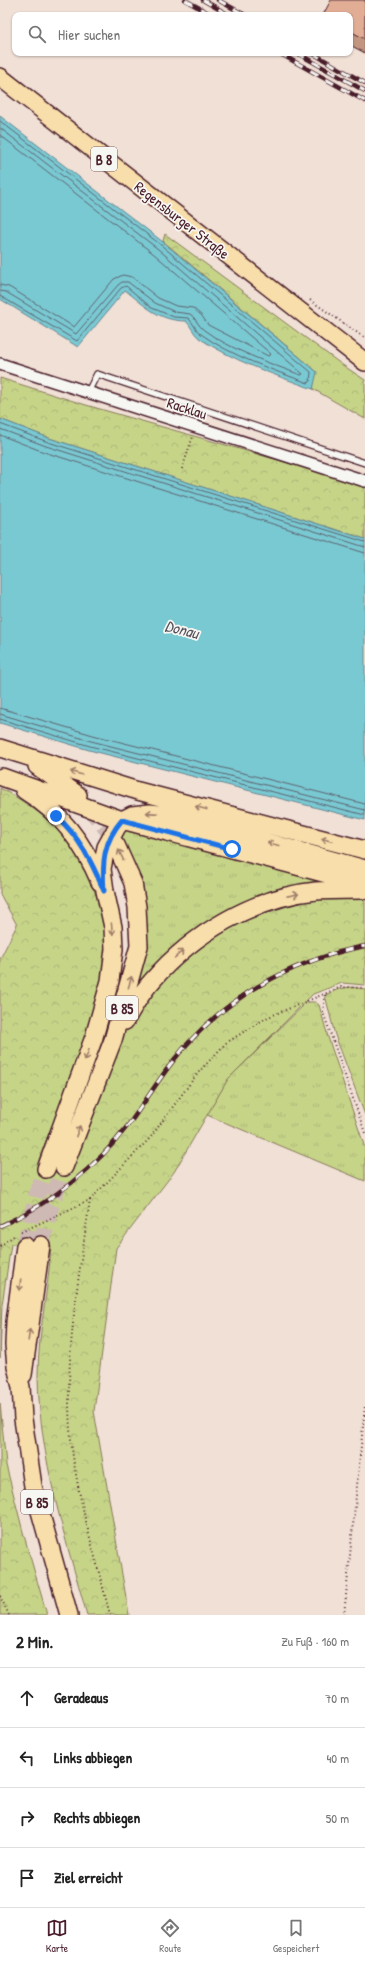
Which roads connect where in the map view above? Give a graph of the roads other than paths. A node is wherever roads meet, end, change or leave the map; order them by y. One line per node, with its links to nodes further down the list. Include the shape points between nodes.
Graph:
1 (0, 77): 2 (main road, Regensburger Straße / B 8)
2 (365, 362)
3 (0, 364): 4 (street, Racklau)
4 (88, 392): 5 (lane, via 97,374); 6 (street, Racklau)
5 (365, 464)
6 (365, 481)
7 (0, 749): 9 (main road, via 44,770); 12 (main road, one-way to 7, via 138,791)
8 (1, 777): 10 (main road); 16 (main road, B 85, via 35,797 63,821 88,855)
9 (78, 795)
10 (122, 820): 13 (main road, one-way to 10, via 168,815 141,813); 14 (main road); 16 (main road, B 85, via 106,847 102,869)
11 (116, 844): 17 (main road, B 85, one-way to 11, via 139,946 133,883)
12 (365, 850)
13 (365, 869)
14 (365, 884)
15 (365, 890): 17 (main road, B 85, one-way to 15, via 152,981 191,943 219,925 262,904 288,896 316,891)
16 (104, 891): 19 (main road, B 85, one-way to 19, via 113,934 110,981 94,1036)
17 (113, 1040): 18 (main road, B 85, one-way to 17)
18 (64, 1167)
19 (46, 1169)
20 (33, 1246): 21 (main road, B 85, via 21,1387 23,1419 33,1486)
21 (69, 1615)

